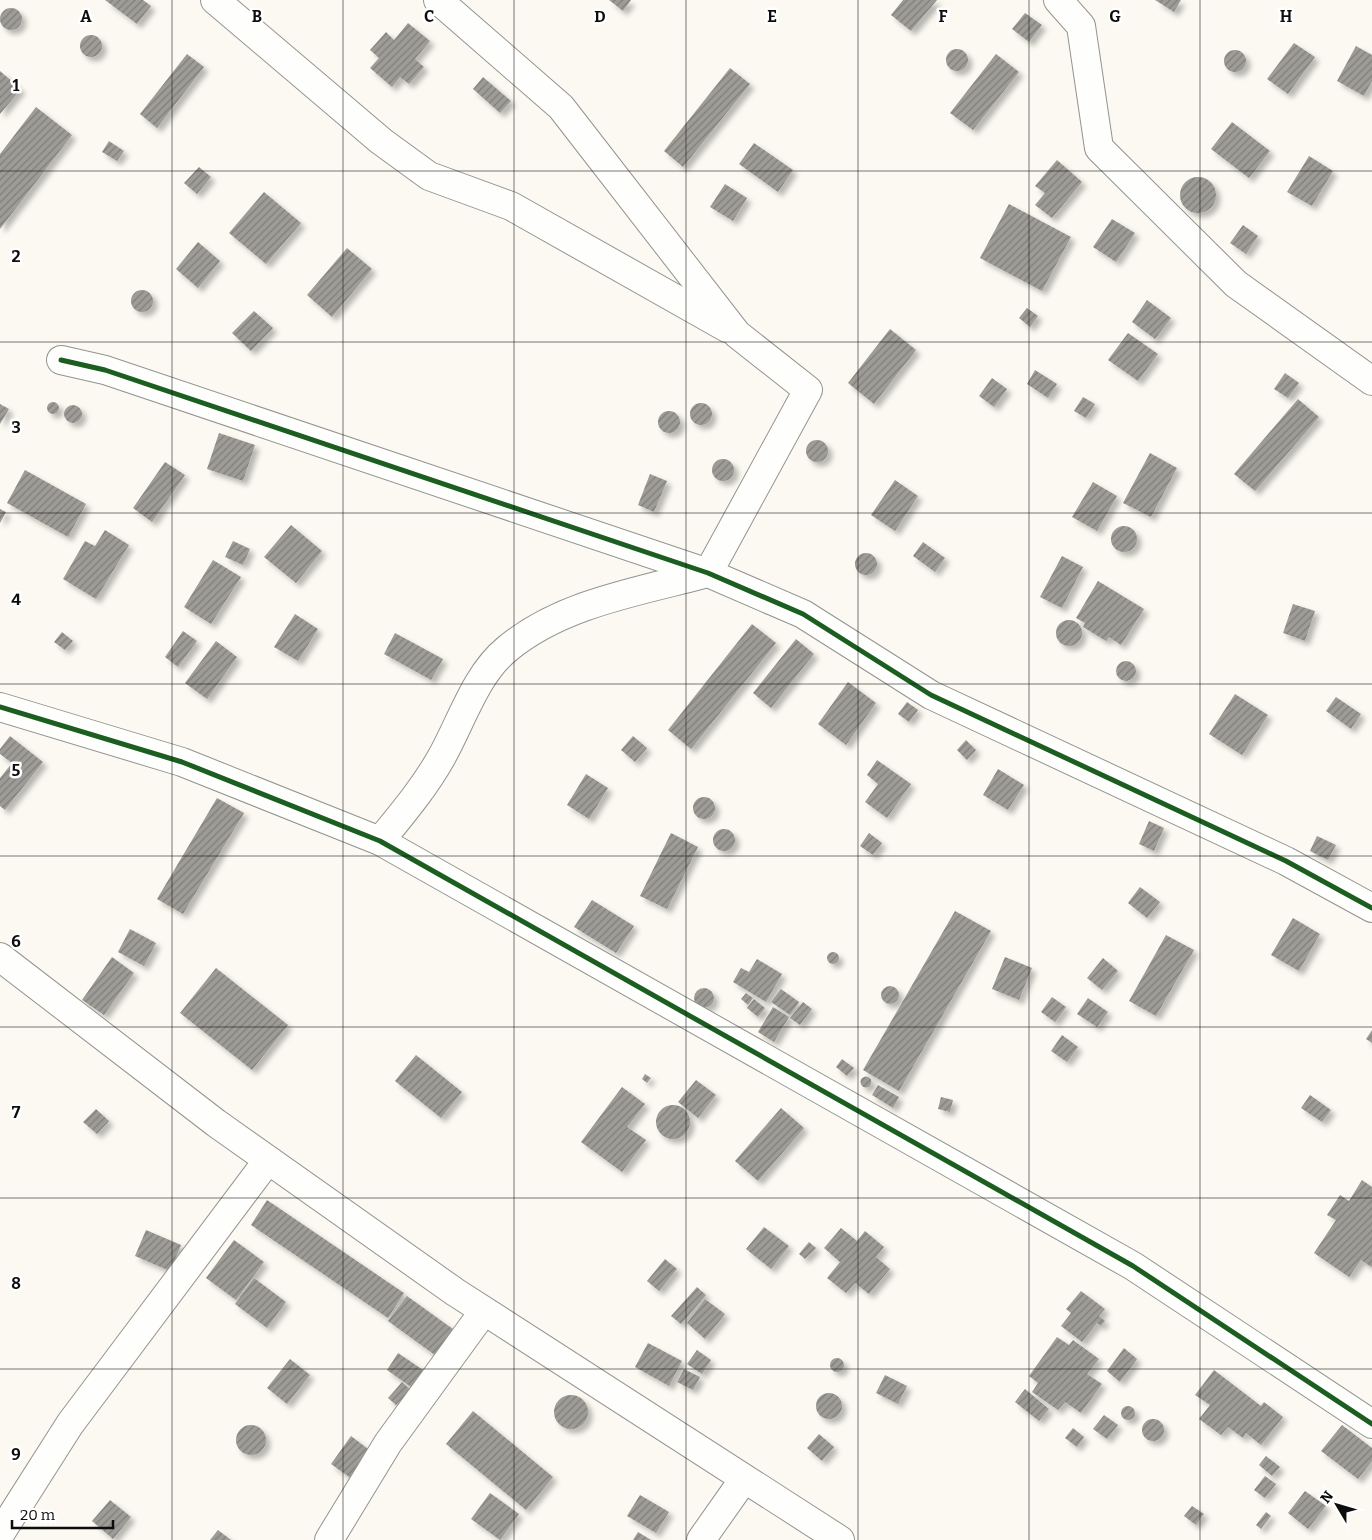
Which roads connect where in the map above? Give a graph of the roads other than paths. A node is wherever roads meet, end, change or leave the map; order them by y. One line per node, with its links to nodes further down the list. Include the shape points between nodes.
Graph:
1 (215, 0): 4 (street, via 381,141 429,176 511,206)
2 (438, 0): 4 (street, via 561,106)
3 (1058, 0): 6 (street, via 1081,26 1099,148 1236,284)
4 (737, 334): 7 (street, via 808,390)
5 (61, 360): 7 (street, via 105,370)
6 (1372, 381)
7 (708, 573): 9 (street, via 596,603 548,623 507,649 490,667 470,699 440,760 416,797); 10 (street, via 803,614 931,695 1286,861)
8 (0, 707): 9 (street, via 182,762)
9 (380, 841): 14 (street, via 1133,1266)
10 (1372, 908)
11 (0, 957): 12 (street)
12 (268, 1160): 13 (street); 16 (street, via 70,1424)
13 (484, 1312): 15 (street); 17 (street, via 388,1442)
14 (1372, 1424)
15 (744, 1479): 18 (street); 19 (street)
16 (0, 1534)
17 (329, 1540)
18 (701, 1540)
19 (840, 1540)

